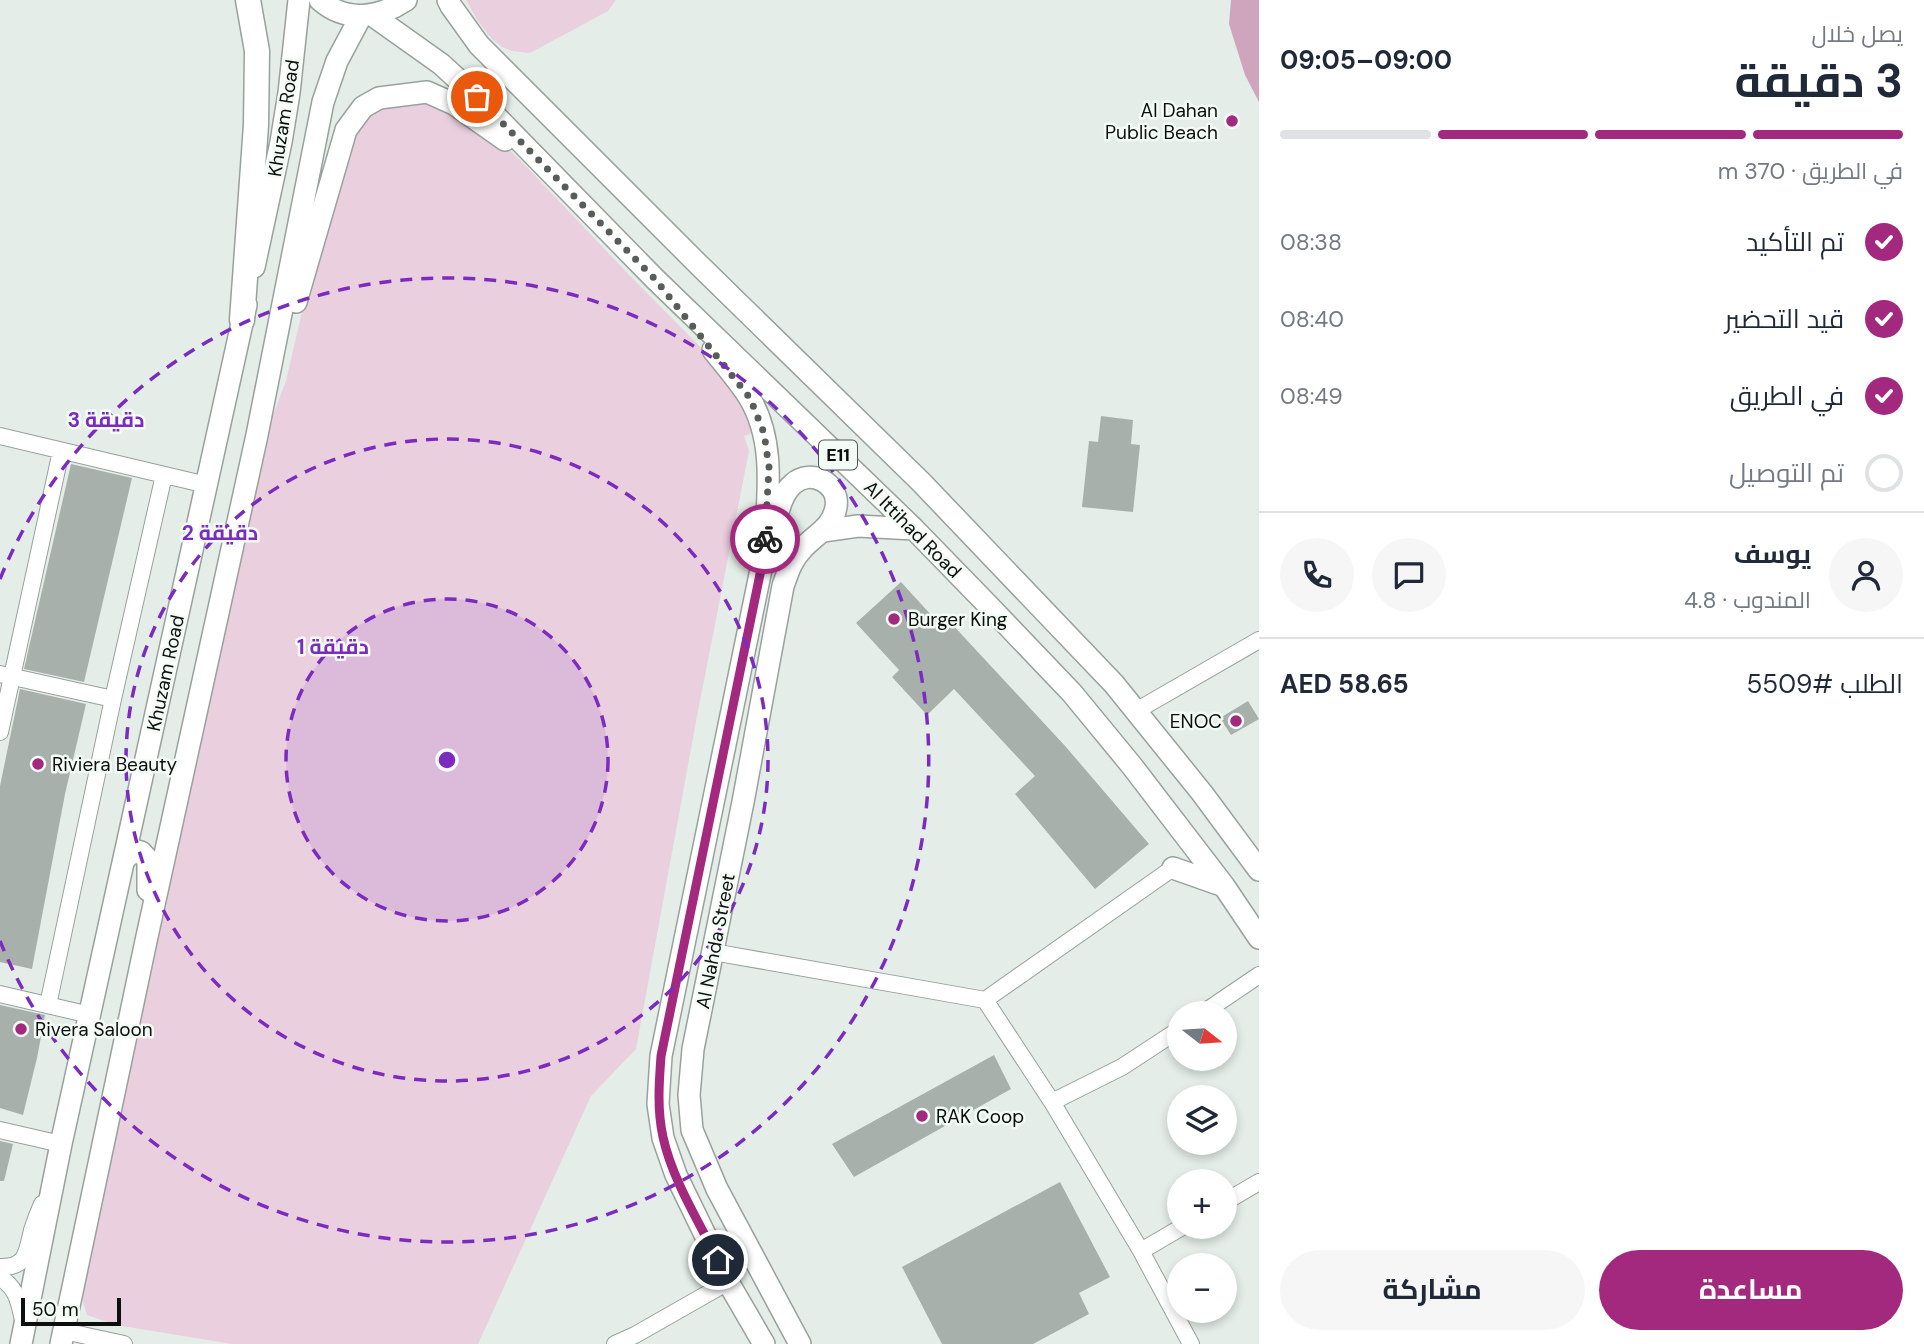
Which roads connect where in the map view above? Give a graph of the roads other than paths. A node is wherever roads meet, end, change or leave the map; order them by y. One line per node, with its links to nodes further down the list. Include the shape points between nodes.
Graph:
1 (248, 0): 9 (highway, via 257,51 256,125)
2 (299, 0): 9 (main road, Khuzam Road, via 281,142)
3 (320, 0): 6 (main road, E11, via 343,13)
4 (406, 0): 6 (main road)
5 (448, 0): 21 (main road, Al Ittihad Road / E11, via 479,45 921,482)
6 (367, 16): 7 (main road, Al Ittihad Road / E11, via 387,24 441,64); 10 (main road, Khuzam Road, via 337,61 323,102)
7 (549, 171): 8 (main road, Al Ittihad Road / E11); 10 (main road, via 454,104 428,92 379,98 363,107 346,130)
8 (655, 279): 15 (main road, Al Ittihad Road / E11); 17 (main road, via 755,410 769,467)
9 (242, 320): 14 (main road, Khuzam Road)
10 (257, 435): 28 (main road, Khuzam Road)
11 (0, 436): 12 (street)
12 (61, 450): 13 (street); 19 (street)
13 (164, 475): 14 (street); 20 (street)
14 (207, 485): 23 (main road, Khuzam Road)
15 (914, 529): 16 (main road, via 858,526); 26 (main road, Al Ittihad Road / E11, via 1072,693)
16 (823, 531): 17 (main road, via 836,508 835,492 826,482 804,477 785,493); 29 (main road, Al Nahda Street, via 792,561 783,586)
17 (765, 550): 47 (main road, Al Nahda Street, via 661,1056 658,1104 663,1138 676,1175)
18 (1259, 640): 21 (street)
19 (6, 675): 20 (street); 22 (street)
20 (113, 699): 34 (street)
21 (1136, 712): 25 (main road, Al Ittihad Road / E11)
22 (0, 732)
23 (124, 860): 28 (main road, via 134,850 148,860); 35 (main road, Khuzam Road)
24 (1173, 868): 26 (main road); 32 (street)
25 (1259, 870)
26 (1224, 886): 27 (main road, Al Ittihad Road / E11)
27 (1259, 938)
28 (146, 941): 49 (main road, Khuzam Road)
29 (713, 951): 32 (street); 53 (main road, Al Nahda Street, via 693,1049 692,1130 717,1189)
30 (1259, 975): 33 (street)
31 (0, 993): 34 (street)
32 (985, 1000): 37 (street)
33 (1221, 1001)
34 (48, 1005): 35 (street)
35 (90, 1015): 39 (main road, Khuzam Road)
36 (1167, 1038): 37 (street, via 1122,1068)
37 (1052, 1102): 44 (street)
38 (0, 1130): 39 (street)
39 (61, 1143): 41 (main road, Khuzam Road)
40 (1259, 1182): 42 (street)
41 (52, 1191): 45 (street, via 36,1216 25,1256 18,1264); 48 (main road, Khuzam Road)
42 (1237, 1195)
43 (1167, 1236): 44 (street)
44 (1141, 1251): 54 (street)
45 (0, 1267)
46 (0, 1278): 48 (street, via 18,1298)
47 (728, 1282): 51 (street); 52 (main road, Al Nahda Street)
48 (22, 1335)
49 (63, 1337): 50 (street)
50 (124, 1344)
51 (615, 1344)
52 (764, 1344)
53 (800, 1344)
54 (1191, 1344)

